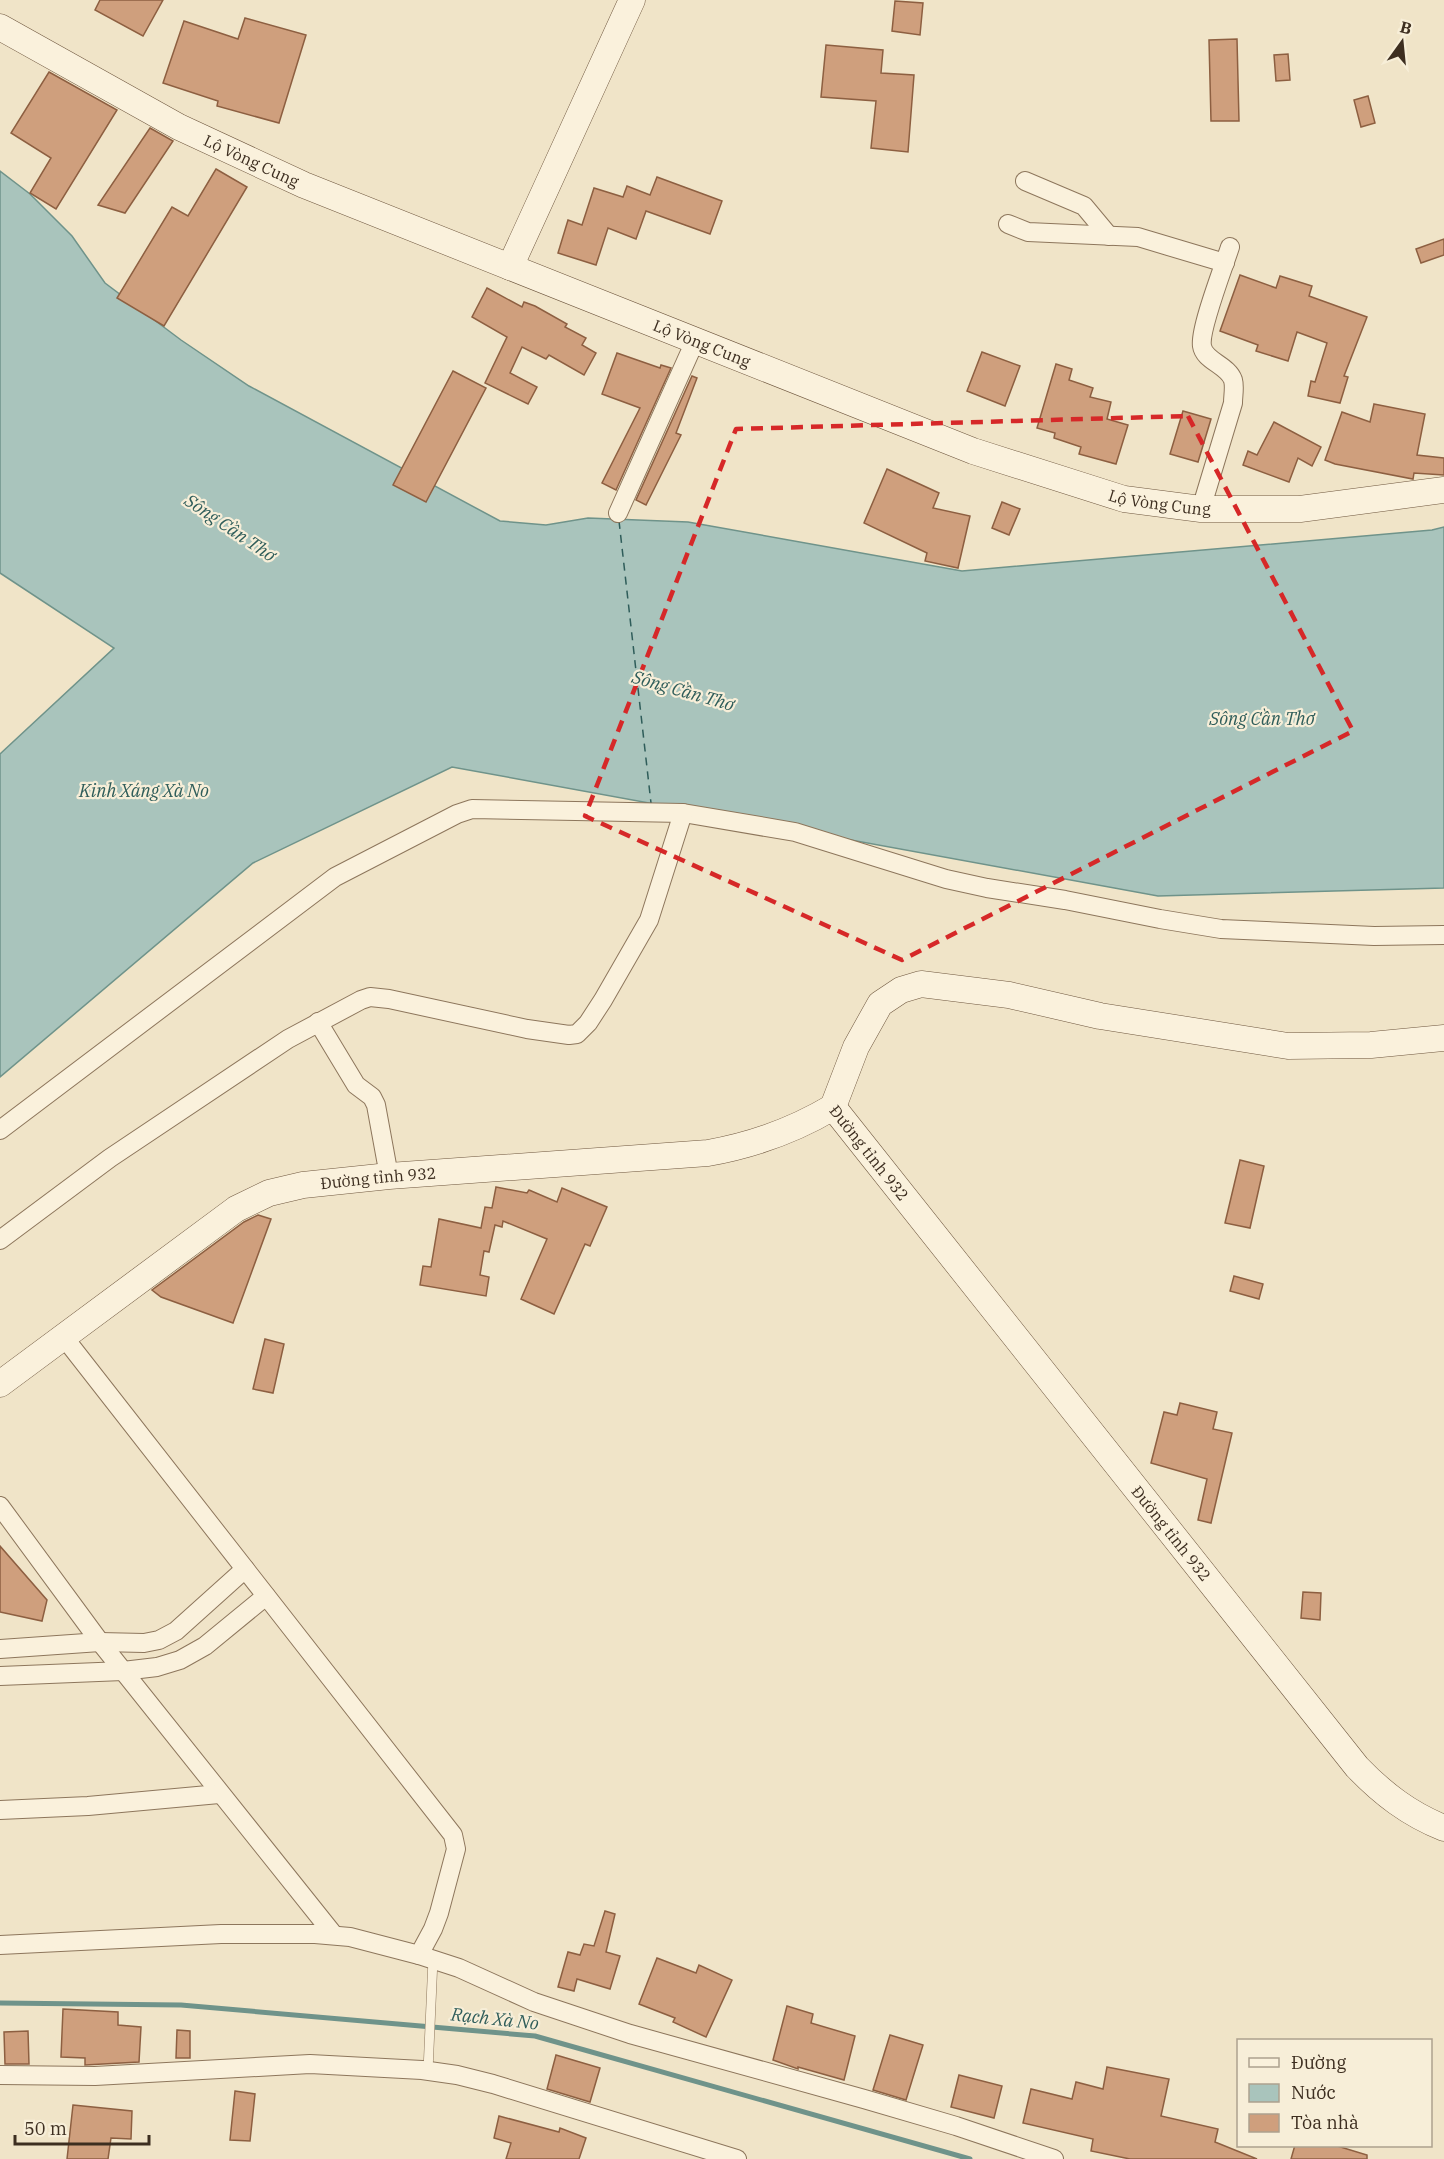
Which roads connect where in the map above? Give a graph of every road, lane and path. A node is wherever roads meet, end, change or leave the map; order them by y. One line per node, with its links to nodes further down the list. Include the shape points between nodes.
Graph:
1 (632, 0): 6 (main road)
2 (0, 27): 6 (main road, Lộ Vòng Cung, via 179,127 304,185)
3 (1025, 181): 5 (street, via 1084,206)
4 (1008, 224): 5 (street, via 1028,232)
5 (1109, 236): 9 (street, via 1138,237 1228,255 1203,330 1202,346 1205,354 1232,377 1233,396)
6 (510, 267): 7 (main road, Lộ Vòng Cung)
7 (695, 340): 9 (main road, Lộ Vòng Cung, via 973,451 1124,499); 10 (street)
8 (1444, 490): 9 (main road, Lộ Vòng Cung, via 1300,509)
9 (1201, 509)
10 (618, 513)
11 (683, 813): 12 (street, via 795,832 987,888 1221,929); 13 (street, via 642,936 588,1023 577,1034 527,1029 370,997); 16 (street, via 651,808 472,809 457,814 335,877)
12 (1444, 935)
13 (318, 1022): 17 (street, via 356,1085 376,1105); 18 (street, via 110,1158)
14 (1444, 1038): 15 (main road, via 1371,1045 1288,1046 1100,1016 1009,995 921,984 901,990 880,1004 856,1047)
15 (832, 1107): 17 (main road, Đường tỉnh 932, via 775,1136 708,1153); 30 (main road, Đường tỉnh 932, via 1357,1767 1389,1798)
16 (0, 1130)
17 (389, 1176): 19 (main road, Đường tỉnh 932, via 303,1185 252,1200)
18 (0, 1240)
19 (63, 1336): 20 (main road, Đường tỉnh 932); 22 (street)
20 (0, 1384)
21 (0, 1506): 24 (street)
22 (245, 1569): 23 (street); 24 (street, via 168,1636 144,1643)
23 (266, 1596): 26 (street, via 196,1652 157,1667); 33 (street, via 453,1835 456,1849)
24 (100, 1642): 25 (street); 26 (street)
25 (0, 1649)
26 (123, 1671): 27 (street); 28 (street)
27 (0, 1676)
28 (219, 1794): 29 (street); 31 (street)
29 (0, 1810)
30 (1444, 1828)
31 (334, 1935): 32 (street, via 221,1934); 33 (street)
32 (0, 1945)
33 (426, 1957): 34 (lane, via 432,1978); 37 (street, via 534,2002 630,2034 956,2126)
34 (429, 2064): 35 (street, via 310,2064 95,2076); 36 (street)
35 (0, 2074)
36 (737, 2159)
37 (1054, 2159)

